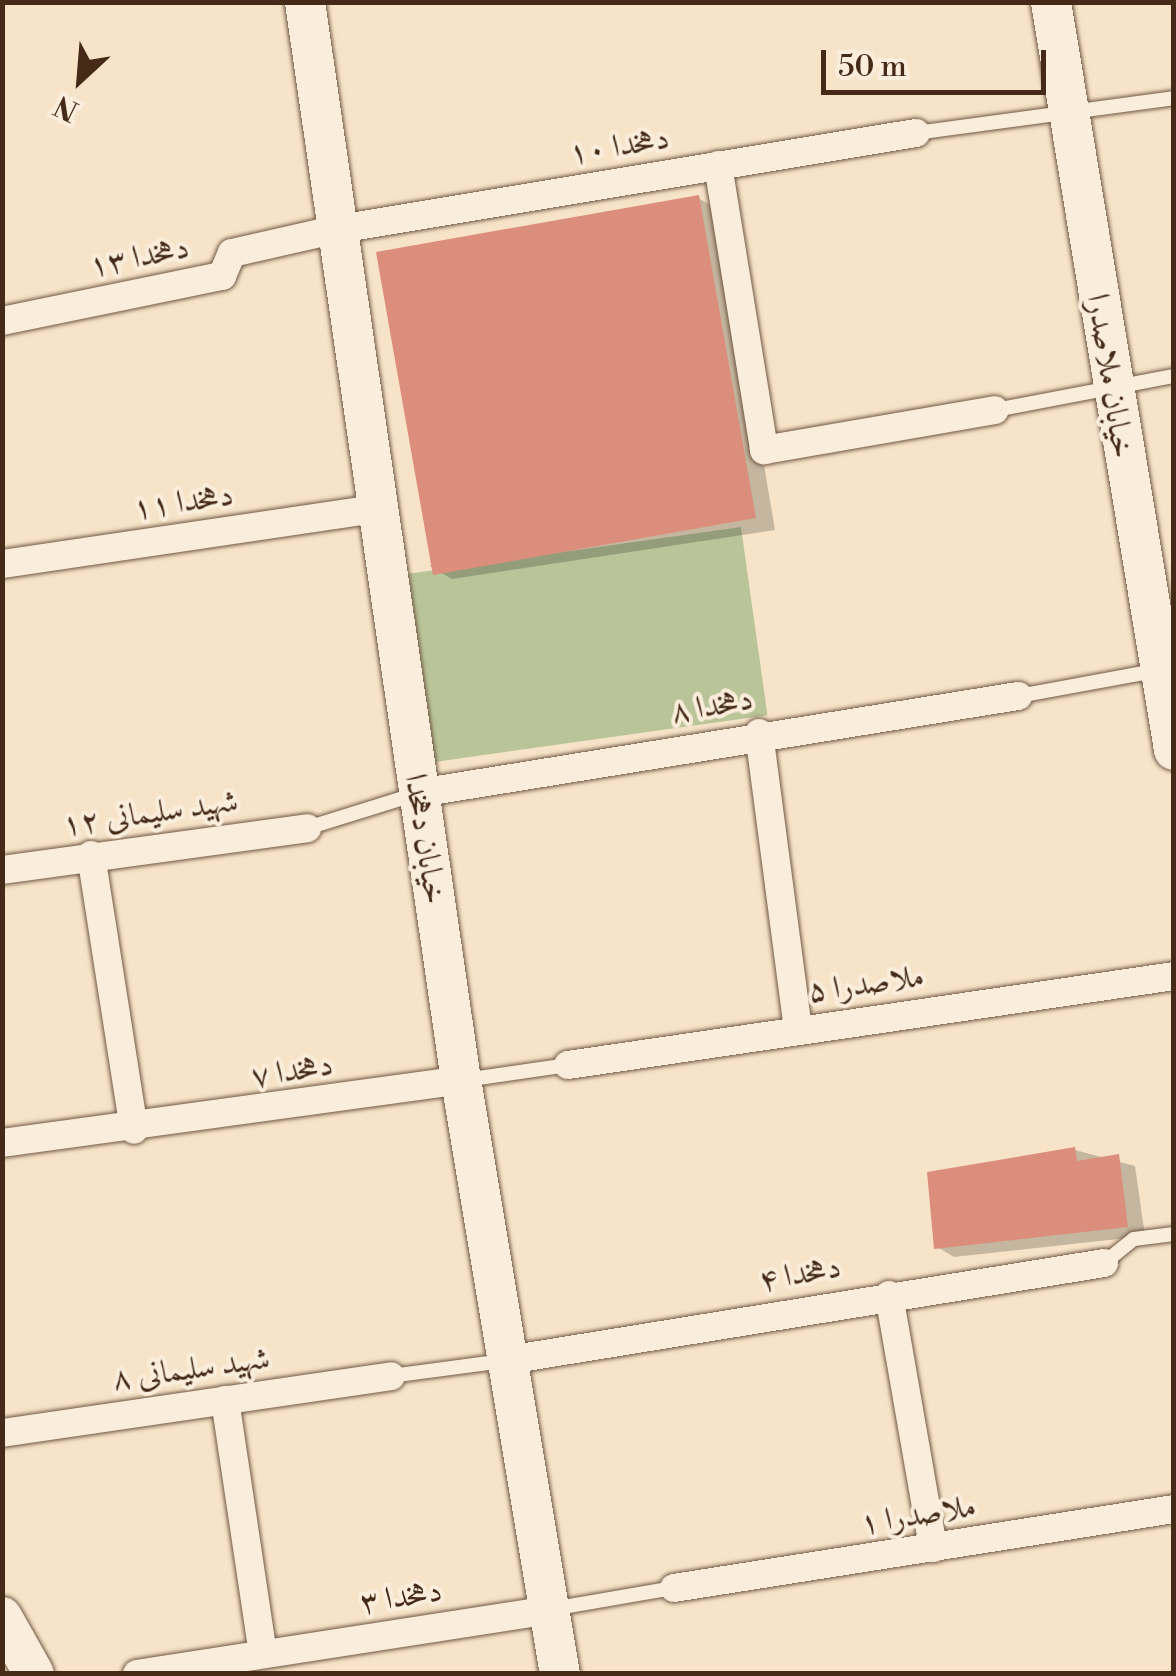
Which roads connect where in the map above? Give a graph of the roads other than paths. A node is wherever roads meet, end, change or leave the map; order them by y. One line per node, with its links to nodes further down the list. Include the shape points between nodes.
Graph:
1 (305, 2): 7 (street, خیابان دهخدا)
2 (1051, 2): 4 (street, خیابان ملاصدرا)
3 (1174, 98): 4 (lane)
4 (1068, 112): 5 (lane); 10 (street, خیابان ملاصدرا)
5 (916, 133): 6 (street, دهخدا ۱۰)
6 (718, 165): 7 (street, دهخدا ۱۰); 11 (street, via 764,450)
7 (333, 230): 8 (street, دهخدا ۱۳, via 232,253 222,276); 12 (street, خیابان دهخدا)
8 (2, 321)
9 (1174, 376): 10 (lane)
10 (1112, 388): 11 (lane); 14 (street, خیابان ملاصدرا)
11 (995, 410)
12 (374, 509): 13 (street, دهخدا ۱۱); 18 (street, خیابان دهخدا)
13 (2, 564)
14 (1167, 668): 15 (lane); 17 (street, خیابان ملاصدرا)
15 (1018, 696): 16 (street, دهخدا ۸)
16 (759, 733): 18 (street, دهخدا ۸); 23 (street)
17 (1174, 750)
18 (419, 794): 19 (lane); 25 (street, خیابان دهخدا)
19 (306, 828): 20 (street, شهید سلیمانی ۱۲)
20 (90, 856): 21 (street, شهید سلیمانی ۱۲); 26 (street)
21 (2, 870)
22 (1174, 976): 23 (street, ملاصدرا ۵)
23 (798, 1028): 24 (street, ملاصدرا ۵)
24 (568, 1065): 25 (lane)
25 (461, 1080): 26 (street, دهخدا ۷); 31 (street, خیابان دهخدا)
26 (134, 1130): 27 (street, دهخدا ۷)
27 (2, 1143)
28 (1174, 1234): 29 (lane, via 1134,1239)
29 (1104, 1263): 30 (street, دهخدا ۴)
30 (890, 1294): 31 (street, دهخدا ۴); 36 (street)
31 (508, 1360): 32 (lane); 38 (street, خیابان دهخدا)
32 (391, 1376): 33 (street, شهید سلیمانی ۸)
33 (225, 1400): 34 (street, شهید سلیمانی ۸); 40 (street)
34 (2, 1433)
35 (1174, 1508): 36 (street, ملاصدرا ۱)
36 (933, 1548): 37 (street, ملاصدرا ۱)
37 (674, 1588): 38 (lane)
38 (550, 1610): 40 (street, دهخدا ۳); 43 (street, خیابان دهخدا)
39 (2, 1618): 41 (street)
40 (263, 1653): 42 (street, دهخدا ۳)
41 (34, 1674)
42 (138, 1674)
43 (560, 1674)

